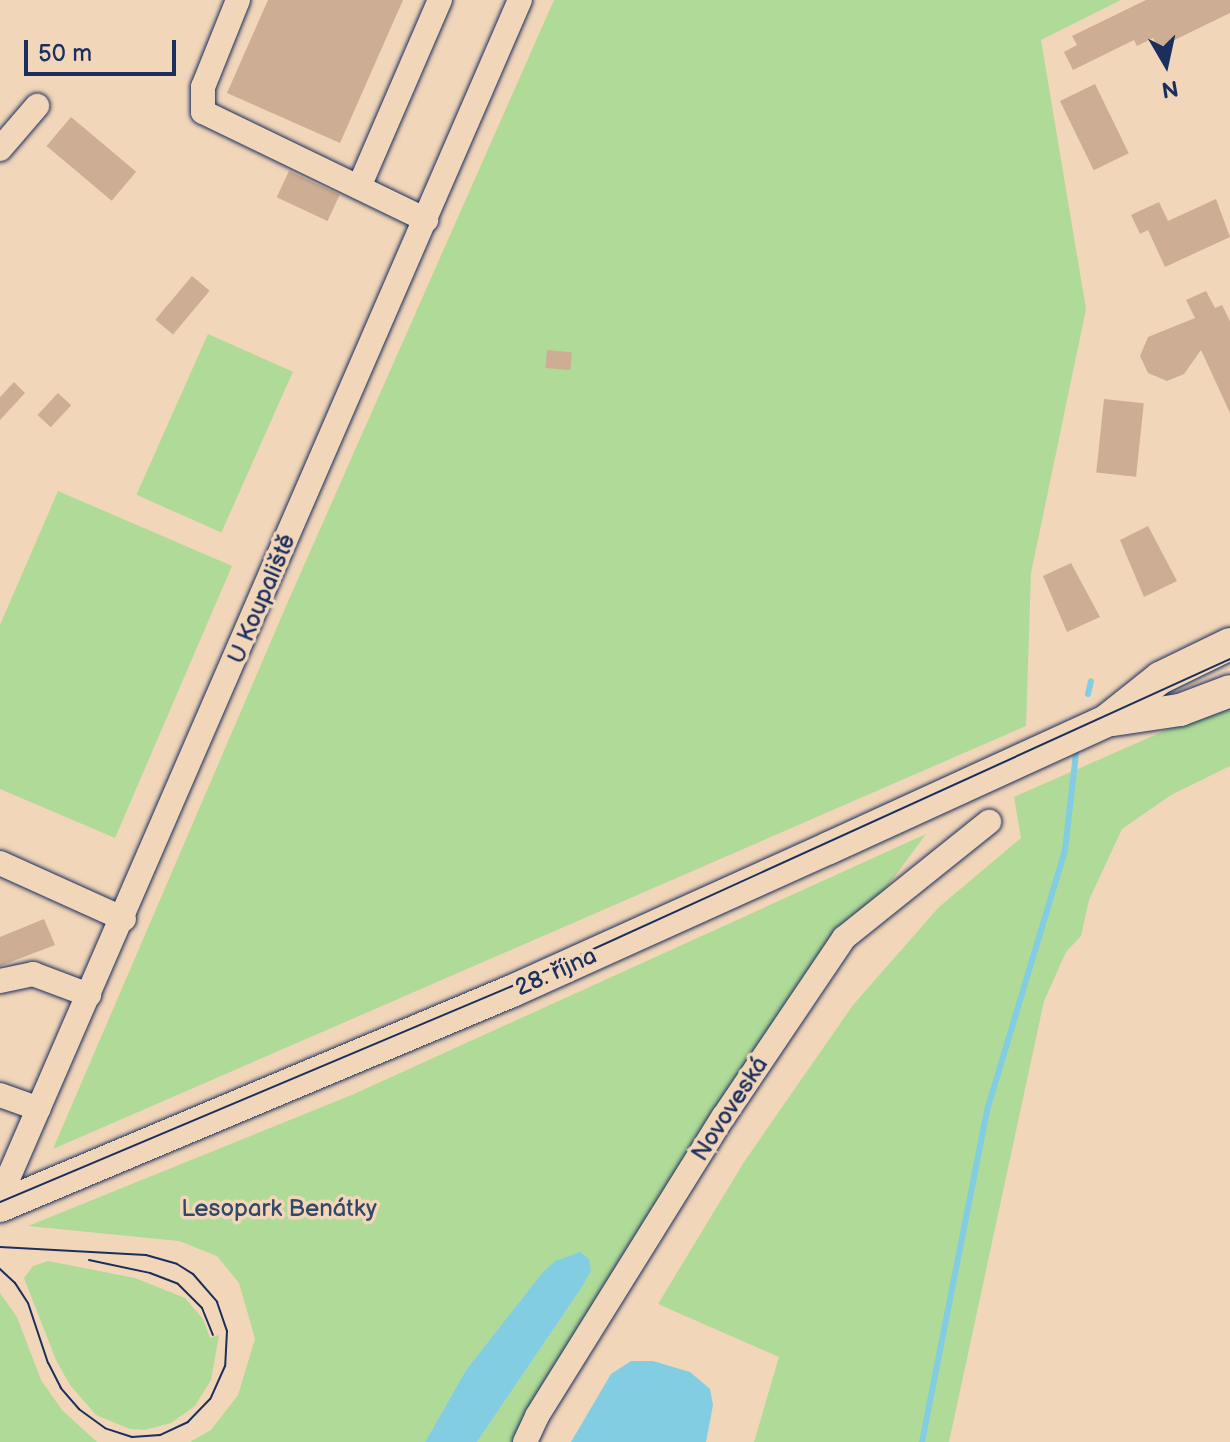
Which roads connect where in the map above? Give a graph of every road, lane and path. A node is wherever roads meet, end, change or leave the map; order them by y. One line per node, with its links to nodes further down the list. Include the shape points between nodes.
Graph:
1 (238, 0): 6 (street, via 203,87 203,112)
2 (440, 0): 6 (street)
3 (520, 0): 7 (street, U Koupaliště)
4 (37, 106): 5 (street)
5 (0, 149)
6 (359, 187): 7 (street)
7 (426, 220): 13 (street, U Koupaliště)
8 (1230, 644): 10 (main road, 28. října, via 1160,678)
9 (1230, 691): 10 (main road, 28. října, via 1180,710)
10 (1106, 721): 19 (main road, 28. října, via 526,985)
11 (989, 822): 20 (street, Novoveská, via 844,938 724,1116)
12 (0, 863): 13 (street)
13 (124, 919): 15 (street, U Koupaliště)
14 (0, 981): 15 (street, via 33,974)
15 (89, 995): 17 (street, U Koupaliště)
16 (0, 1095): 17 (street)
17 (39, 1109): 18 (street, U Koupaliště)
18 (0, 1197)
19 (0, 1206)
20 (525, 1442)

